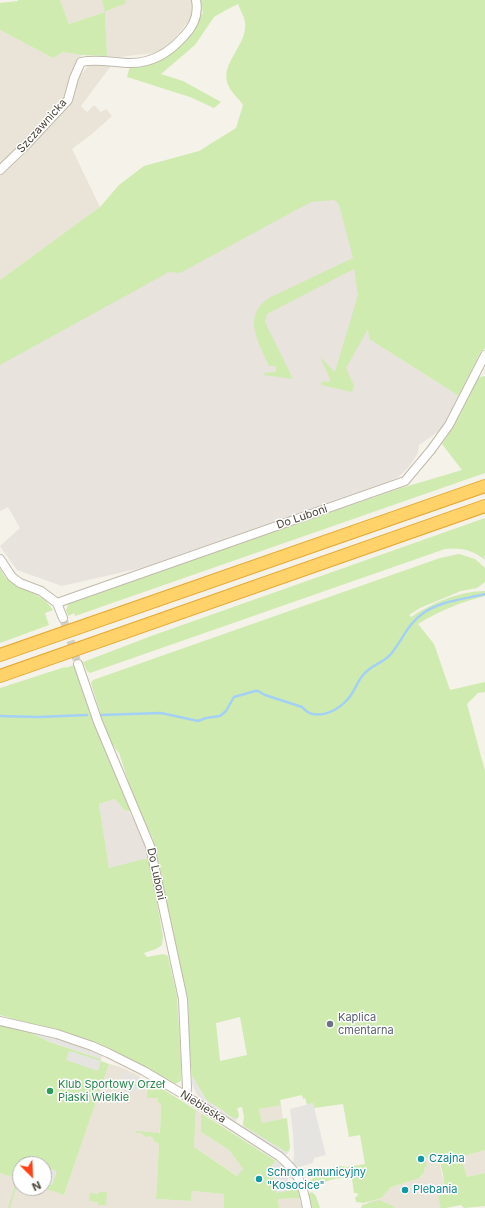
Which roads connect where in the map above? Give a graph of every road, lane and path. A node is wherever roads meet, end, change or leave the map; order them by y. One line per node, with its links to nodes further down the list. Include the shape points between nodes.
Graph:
1 (196, 0): 2 (street, Szczawnicka, via 197,17 192,29 165,55 131,63 92,59 81,62 68,100)
2 (0, 170)
3 (485, 355): 7 (street, Do Luboni, via 449,424 432,450 405,481)
4 (485, 486): 9 (highway)
5 (485, 506): 11 (highway)
6 (0, 560): 7 (street, via 16,580 41,591)
7 (57, 603): 8 (street)
8 (63, 618)
9 (0, 655)
10 (78, 664): 13 (street, Do Luboni, via 98,722 150,846 183,999)
11 (0, 676)
12 (0, 1021): 13 (street, Niebieska, via 57,1034 92,1046 144,1071)
13 (186, 1096): 14 (street, Niebieska, via 289,1164 304,1190)
14 (307, 1208)

